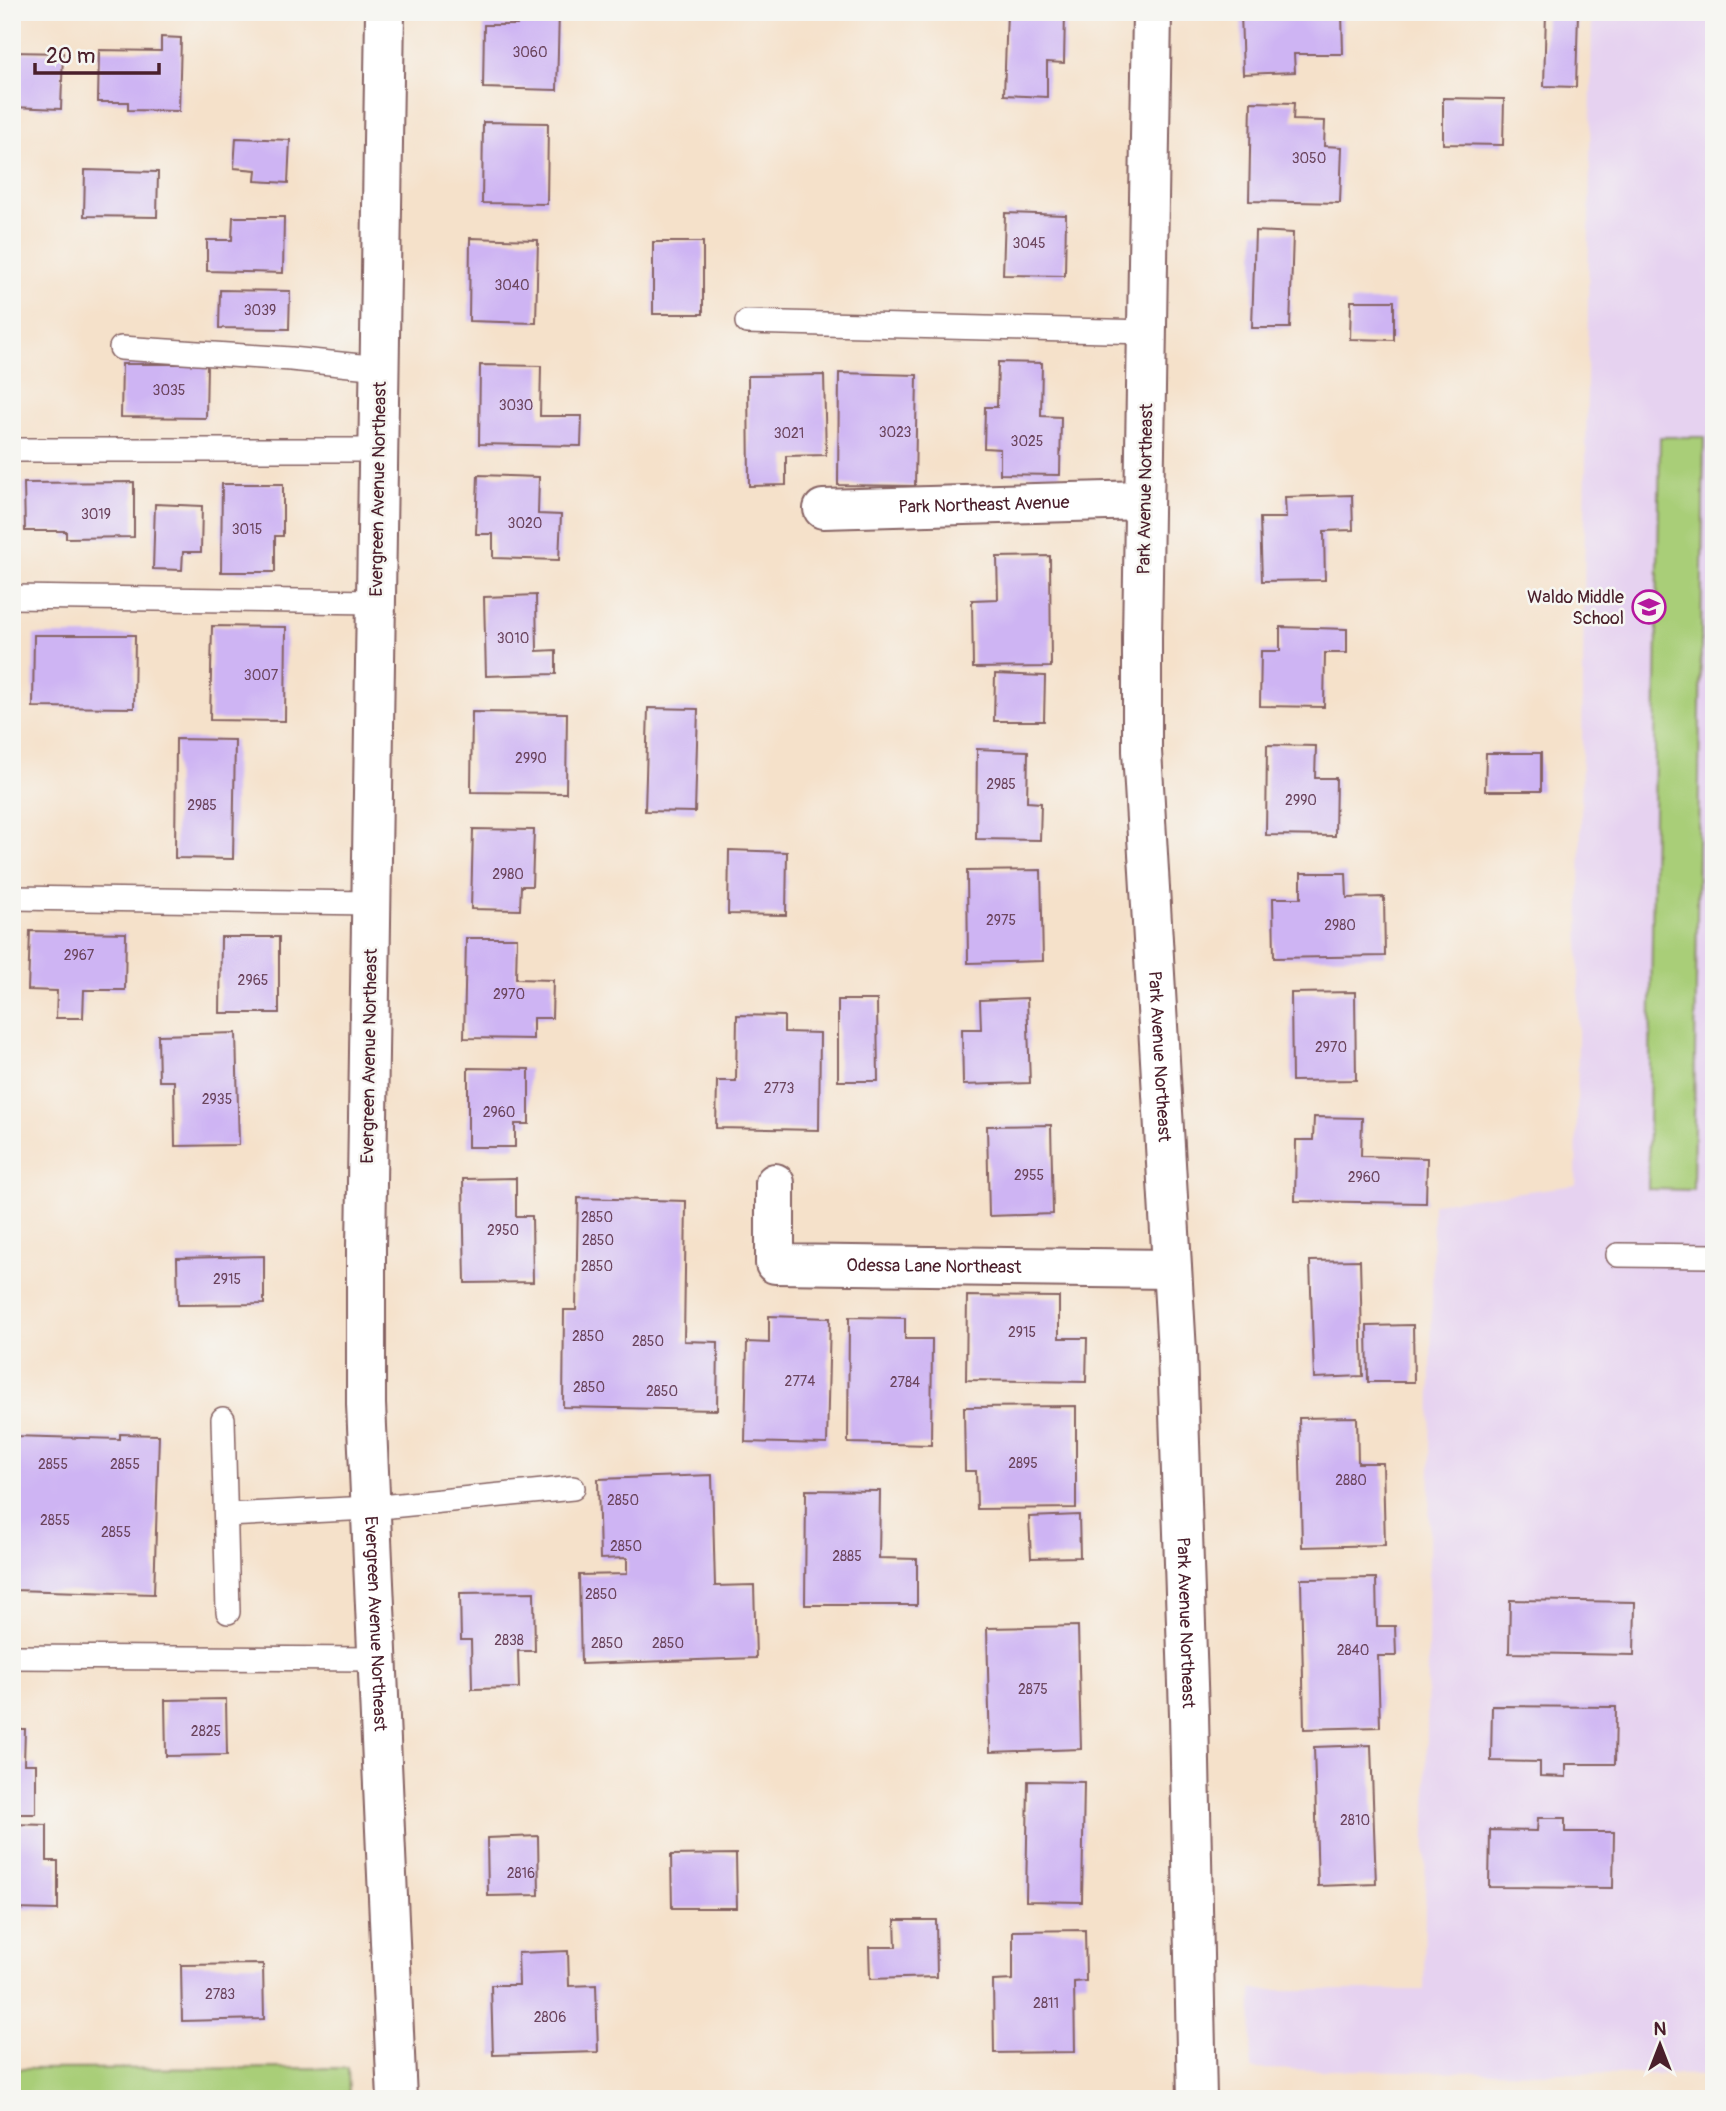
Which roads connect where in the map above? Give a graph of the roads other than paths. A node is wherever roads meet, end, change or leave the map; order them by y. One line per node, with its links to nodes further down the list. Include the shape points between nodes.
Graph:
1 (385, 12): 6 (street, Evergreen Avenue Northeast)
2 (1152, 12): 4 (street, Park Avenue Northeast)
3 (747, 322): 4 (lane)
4 (1148, 332): 9 (street, Park Avenue Northeast)
5 (121, 348): 6 (lane)
6 (380, 368): 8 (street, Evergreen Avenue Northeast)
7 (12, 450): 8 (lane)
8 (378, 450): 12 (street, Evergreen Avenue Northeast)
9 (1144, 500): 10 (street, Park Northeast Avenue); 18 (street, Park Avenue Northeast, via 1142,751)
10 (823, 509)
11 (12, 597): 12 (lane)
12 (376, 602): 14 (street, Evergreen Avenue Northeast)
13 (12, 898): 14 (lane)
14 (371, 903): 21 (street, Evergreen Avenue Northeast, via 366,1248)
15 (775, 1183): 18 (street, Odessa Lane Northeast, via 775,1264)
16 (1618, 1255): 17 (lane)
17 (1714, 1256)
18 (1172, 1269): 27 (street, Park Avenue Northeast, via 1189,1714)
19 (223, 1419): 22 (lane)
20 (573, 1488): 21 (lane)
21 (370, 1508): 22 (lane); 25 (street, Evergreen Avenue Northeast)
22 (226, 1515): 23 (lane)
23 (228, 1612)
24 (12, 1657): 25 (lane)
25 (376, 1659): 26 (street, Evergreen Avenue Northeast)
26 (397, 2099)
27 (1197, 2099)

